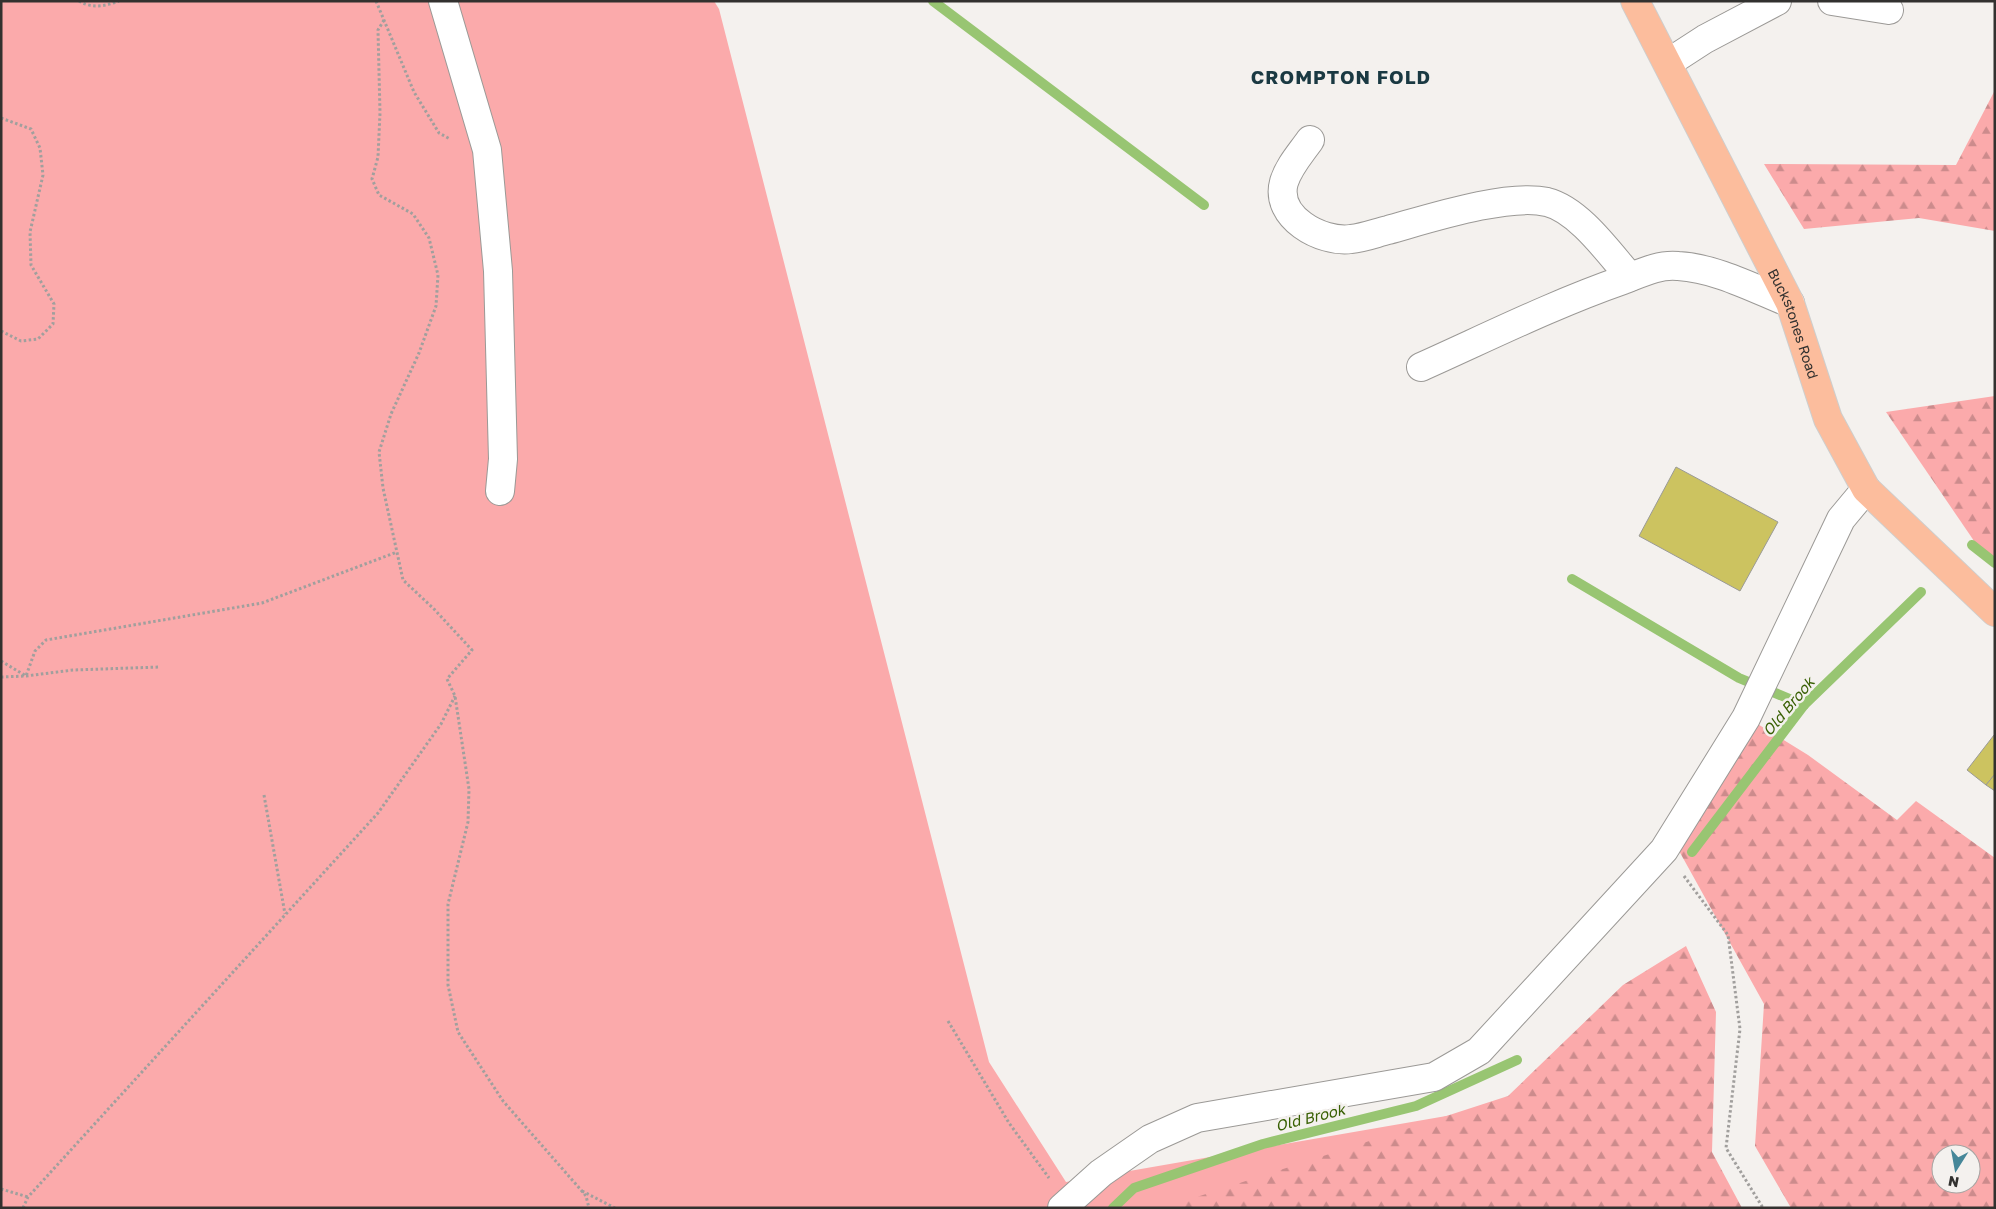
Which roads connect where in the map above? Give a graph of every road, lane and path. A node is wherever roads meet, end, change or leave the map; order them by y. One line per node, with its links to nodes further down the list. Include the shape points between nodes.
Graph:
1 (79, 1): 2 (path, via 85,5 106,6)
2 (119, 1)
3 (376, 1): 9 (path)
4 (443, 1): 13 (street)
5 (1635, 1): 10 (main road, Buckstones Road)
6 (1777, 1): 10 (street, via 1705,39)
7 (1832, 1): 8 (street)
8 (1889, 10)
9 (384, 20): 13 (path, via 414,92 439,133 468,150); 20 (path, via 378,30 380,113 378,156 372,179 379,195 413,214 429,238 438,275 436,306 420,353 391,414 379,452)
10 (1668, 64): 15 (main road, Buckstones Road)
11 (1, 118): 16 (path, via 31,129 40,148 43,175 30,232 31,265 54,304 53,324 38,340 21,341)
12 (1310, 140): 14 (street, via 1284,182 1283,200 1291,214 1319,234 1332,239 1351,239 1492,204 1547,202 1566,210 1584,225)
13 (487, 150): 19 (street, via 498,271)
14 (1630, 277): 15 (street, via 1660,266 1687,267); 17 (street)
15 (1790, 303): 18 (main road, Buckstones Road, via 1828,419)
16 (1, 331)
17 (1421, 367)
18 (1866, 488): 21 (main road, Buckstones Road); 28 (street, via 1841,519 1752,706)
19 (500, 490)
20 (397, 552): 24 (path, via 262,603 46,640 35,651); 26 (path, via 403,580 472,650 447,679)
21 (1995, 612)
22 (1, 661): 24 (path)
23 (160, 667): 24 (path, via 73,670)
24 (26, 676): 25 (path)
25 (1, 677)
26 (455, 696): 29 (path, via 441,724 378,813); 33 (path, via 469,789 468,822 448,904 448,986 458,1032 503,1101)
27 (264, 795): 29 (path)
28 (1664, 850): 38 (street, via 1479,1050 1434,1077 1197,1118 1150,1139 1101,1173); 39 (path, via 1728,935 1740,1029 1726,1148)
29 (285, 915): 34 (path)
30 (948, 1021): 31 (path, via 1009,1123)
31 (1048, 1177)
32 (1, 1190): 34 (path)
33 (581, 1190): 36 (path); 37 (path)
34 (28, 1196): 35 (path)
35 (23, 1208)
36 (589, 1208)
37 (615, 1208)
38 (1062, 1208)
39 (1763, 1208)

